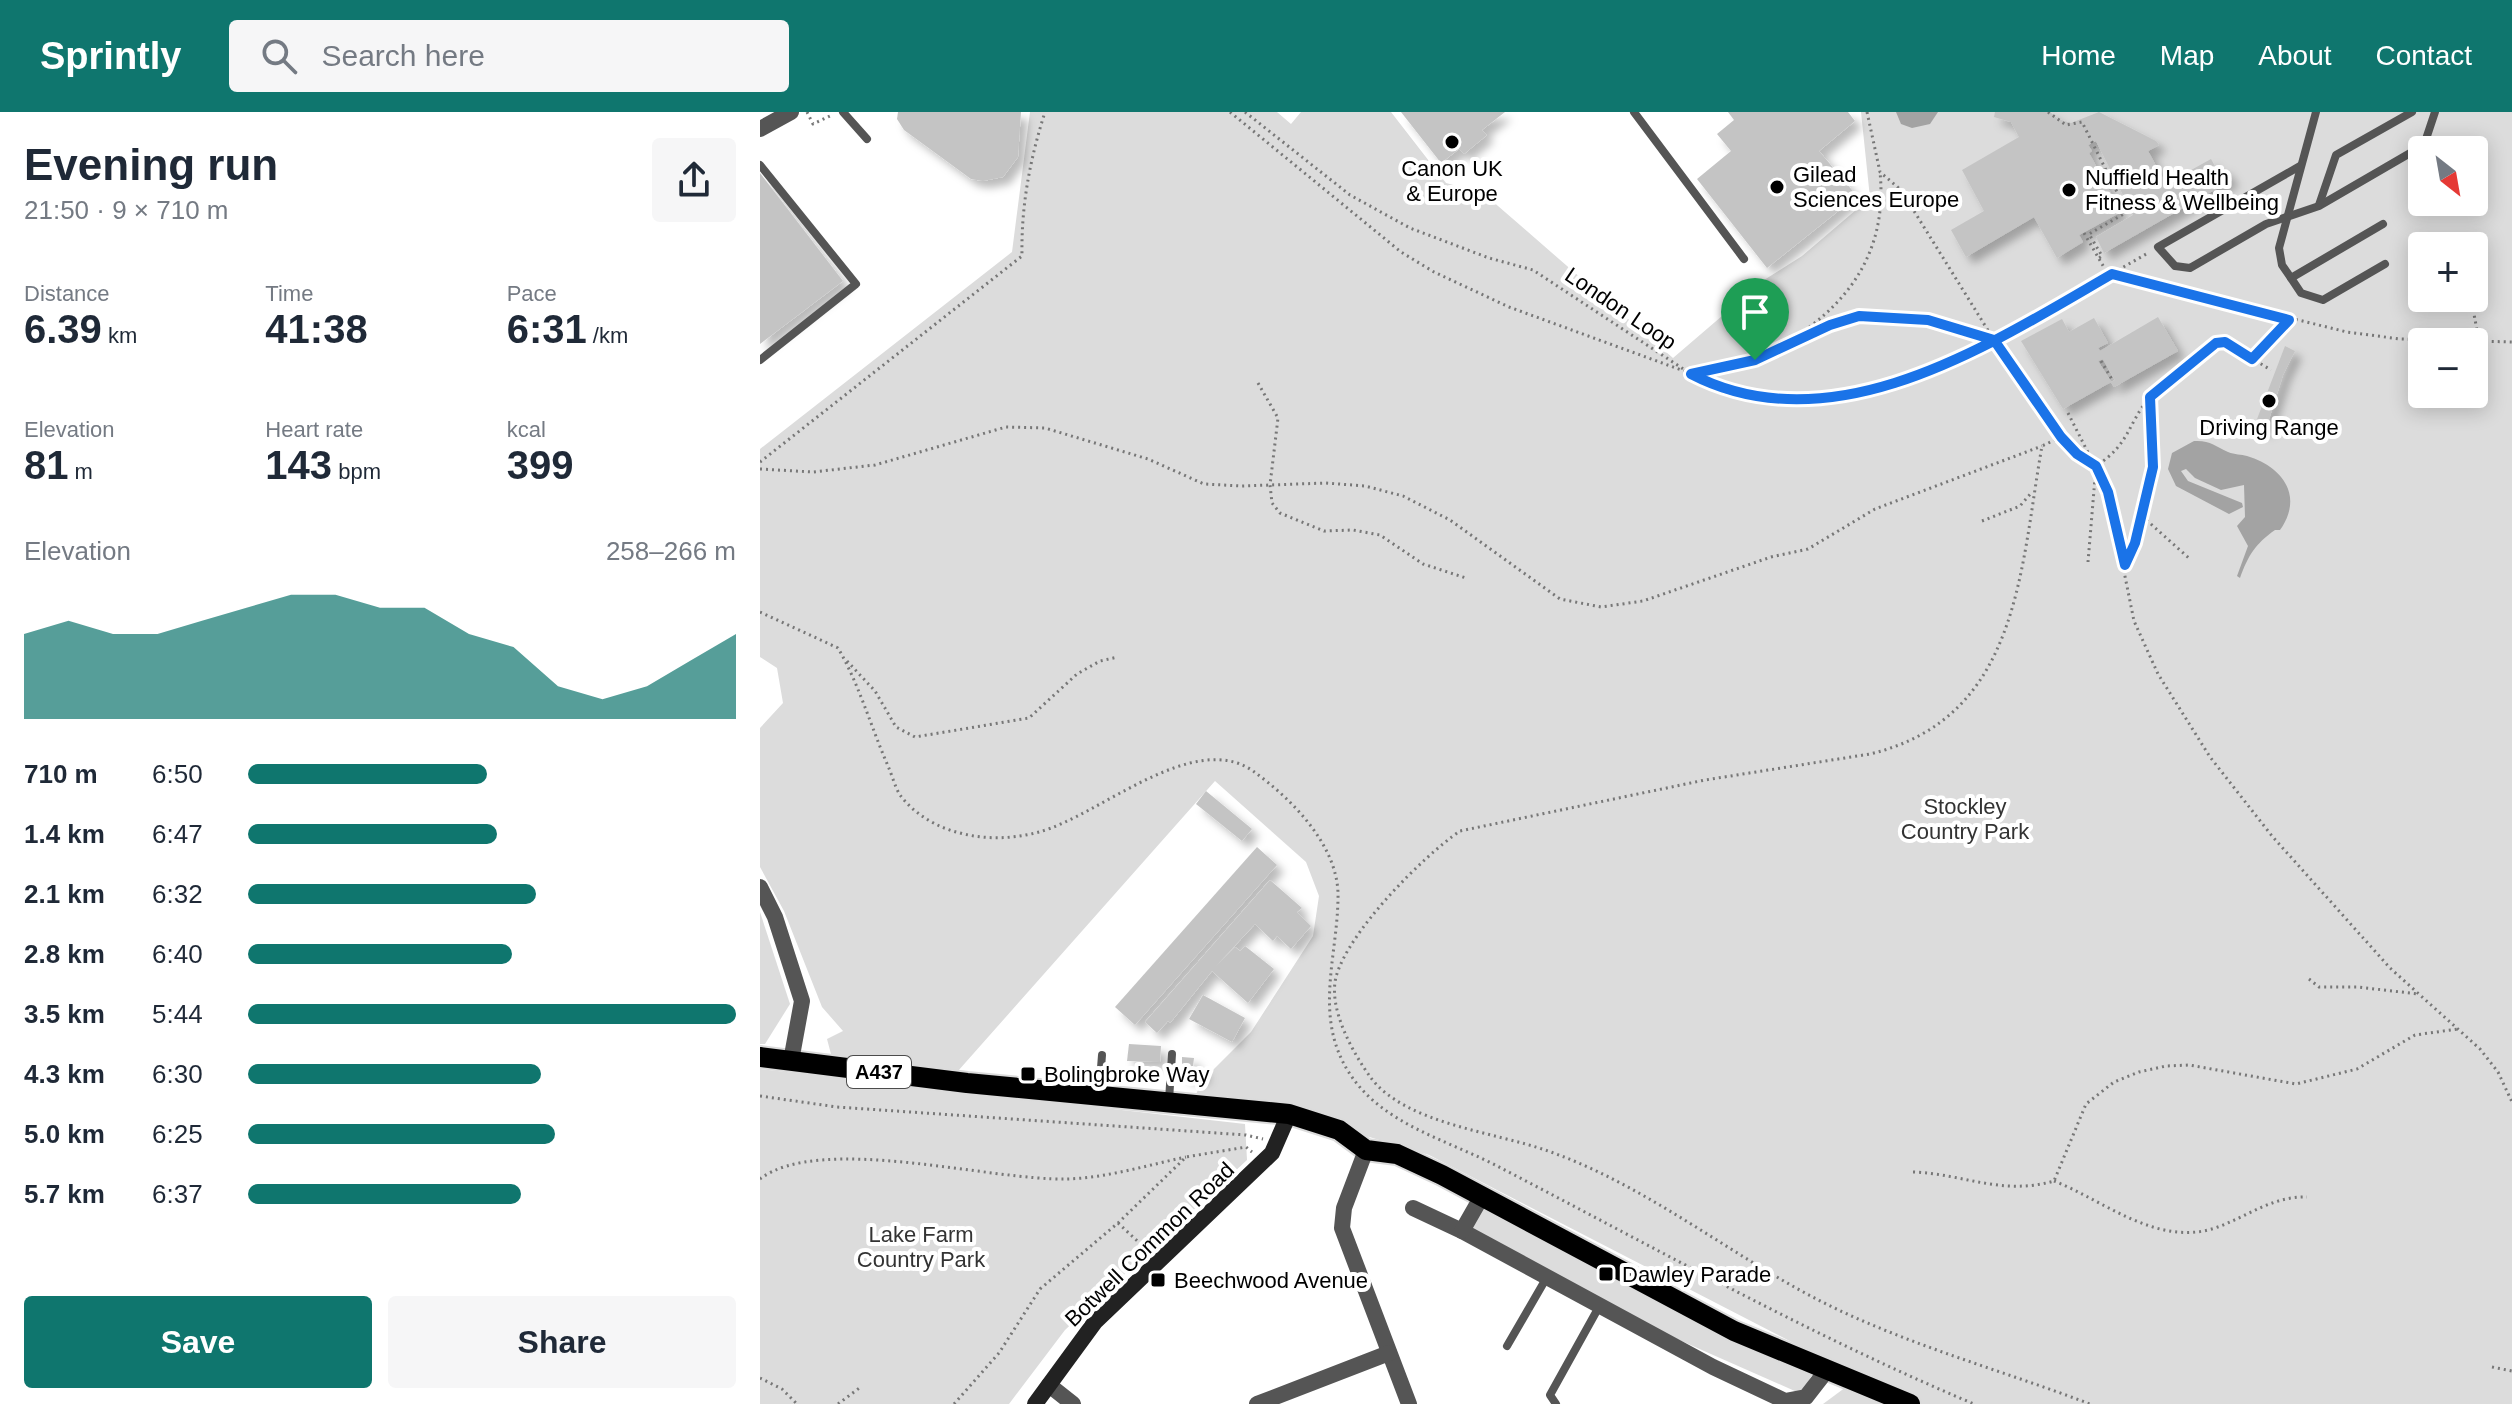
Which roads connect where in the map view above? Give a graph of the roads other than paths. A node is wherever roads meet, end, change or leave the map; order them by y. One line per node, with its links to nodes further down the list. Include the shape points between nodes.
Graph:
1 (791, 112): 7 (street)
2 (841, 112): 8 (lane)
3 (1634, 112): 14 (lane)
4 (2316, 112): 10 (lane)
5 (2412, 112): 11 (lane, via 2336,155)
6 (2435, 112): 11 (lane, via 2424,145)
7 (760, 129)
8 (867, 139)
9 (760, 165): 17 (lane, via 856,284)
10 (2300, 166): 12 (lane); 12 (lane, via 2158,247 2175,266 2190,268)
11 (2319, 206): 12 (lane)
12 (2287, 216): 16 (lane, via 2279,248)
13 (2383, 224): 16 (lane)
14 (1744, 259)
15 (2385, 264): 16 (lane, via 2323,300 2301,293)
16 (2291, 278)
17 (760, 360)
18 (760, 887): 22 (street, via 802,1001)
19 (1172, 1054): 24 (lane)
20 (1102, 1055): 23 (lane)
21 (760, 1057): 22 (main road, A437)
22 (791, 1061): 23 (main road, A437)
23 (1099, 1094): 24 (main road, A437)
24 (1169, 1101): 25 (main road, A437)
25 (1289, 1114): 26 (main road, A437, via 1339,1130); 35 (street, Botwell Common Road, via 1278,1143 1261,1165 1095,1322)
26 (1366, 1150): 27 (main road, A437, via 1406,1158); 33 (street, via 1341,1222)
27 (1482, 1196): 29 (street); 34 (main road, A437, via 1721,1324)
28 (1413, 1208): 29 (street)
29 (1462, 1231): 30 (street)
30 (1547, 1277): 31 (street); 32 (lane)
31 (1600, 1305): 34 (street, via 1785,1401 1806,1397); 40 (lane, via 1550,1395)
32 (1507, 1346)
33 (1389, 1353): 38 (street); 39 (street)
34 (1827, 1370): 41 (main road, A437)
35 (1049, 1385): 36 (street, Botwell Common Road); 37 (street)
36 (1035, 1404)
37 (1073, 1404)
38 (1257, 1404)
39 (1409, 1404)
40 (1556, 1404)
41 (1910, 1404)

